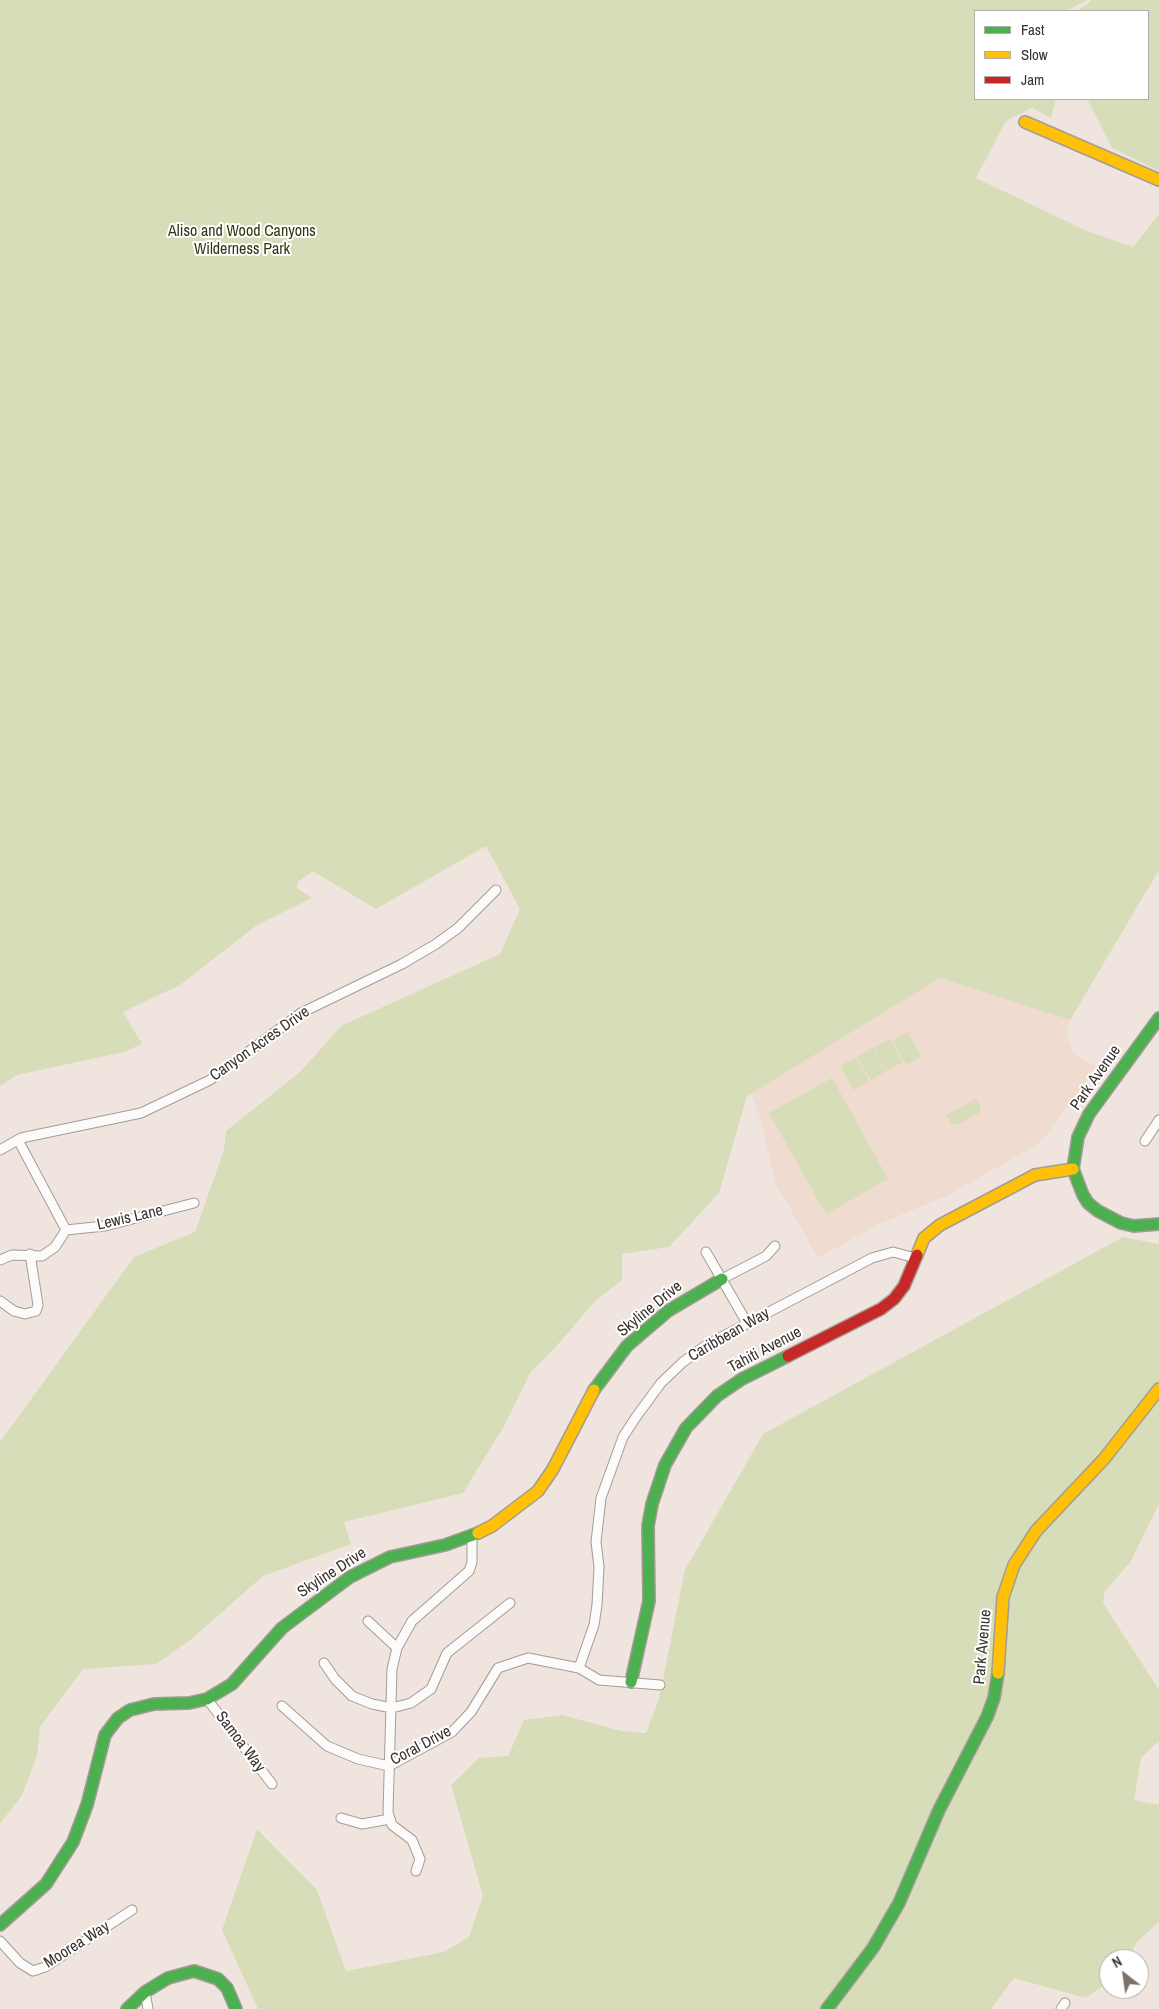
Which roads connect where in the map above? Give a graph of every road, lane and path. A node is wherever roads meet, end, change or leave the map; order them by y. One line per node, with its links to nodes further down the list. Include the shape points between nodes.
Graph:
1 (1025, 122): 2 (street)
2 (1159, 180)
3 (496, 890): 6 (street, Canyon Acres Drive, via 458,928 436,944 301,1013 210,1080 141,1113)
4 (1159, 1018): 9 (street, Park Avenue, via 1089,1114 1078,1137)
5 (1159, 1120): 7 (street)
6 (18, 1140): 8 (street, Canyon Acres Drive); 12 (street)
7 (1145, 1141)
8 (0, 1150)
9 (1073, 1169): 11 (street, Park Avenue, via 1083,1196 1098,1211 1122,1223); 16 (street, Tahiti Avenue, via 1035,1175 940,1225 924,1238)
10 (194, 1203): 12 (street, Lewis Lane, via 105,1226)
11 (1159, 1224)
12 (66, 1230): 15 (street, via 50,1252 37,1256)
13 (775, 1246): 18 (street, Skyline Drive, via 766,1256)
14 (706, 1252): 18 (street)
15 (30, 1254): 17 (street, via 12,1255); 19 (street, via 38,1305 36,1311 25,1314 14,1311)
16 (915, 1258): 20 (street, Caribbean Way, via 893,1252 872,1258); 28 (street, Tahiti Avenue, via 904,1286 881,1309 742,1379 717,1396 686,1428 665,1465 652,1504 648,1526 649,1601)
17 (0, 1260)
18 (722, 1279): 20 (street); 22 (street, Skyline Drive, via 668,1311 627,1346 590,1395 553,1469 538,1491 492,1526)
19 (0, 1301)
20 (747, 1323): 27 (street, Caribbean Way, via 683,1362 647,1401 623,1437 601,1498 596,1542 599,1567 597,1605 594,1625)
21 (1159, 1389): 45 (street, Park Avenue, via 1104,1459 1036,1531 1017,1559 1003,1597 1000,1665 988,1717 939,1810 899,1903 873,1948)
22 (472, 1536): 25 (street, via 469,1571 412,1621); 30 (street, Skyline Drive, via 390,1557 350,1577 282,1628 232,1684)
23 (510, 1603): 32 (street, via 447,1653 431,1689 411,1703)
24 (368, 1621): 25 (street)
25 (398, 1648): 32 (street, via 392,1668)
26 (324, 1663): 32 (street, via 352,1696)
27 (579, 1668): 28 (street, Coral Drive, via 599,1680); 33 (street, Coral Drive, via 528,1658 498,1668 471,1712 452,1732)
28 (631, 1682): 29 (street, Coral Drive)
29 (660, 1685)
30 (207, 1699): 34 (street, Samoa Way); 39 (street, Skyline Drive, via 154,1704 130,1710 110,1726 104,1735 84,1814 73,1842 46,1884)
31 (282, 1706): 33 (street, Coral Drive, via 327,1746 358,1759)
32 (392, 1708): 33 (street)
33 (389, 1766): 36 (street)
34 (272, 1784)
35 (341, 1818): 36 (street, via 362,1824)
36 (390, 1819): 37 (street, via 392,1825 412,1840 420,1859)
37 (416, 1871)
38 (132, 1910): 40 (street, Moorea Way, via 45,1967 33,1971)
39 (0, 1925)
40 (0, 1941)
41 (145, 1992): 42 (street); 43 (street); 44 (street, via 168,1978 194,1971 218,1979 227,1988)
42 (127, 2009)
43 (148, 2009)
44 (236, 2009)
45 (827, 2009)

